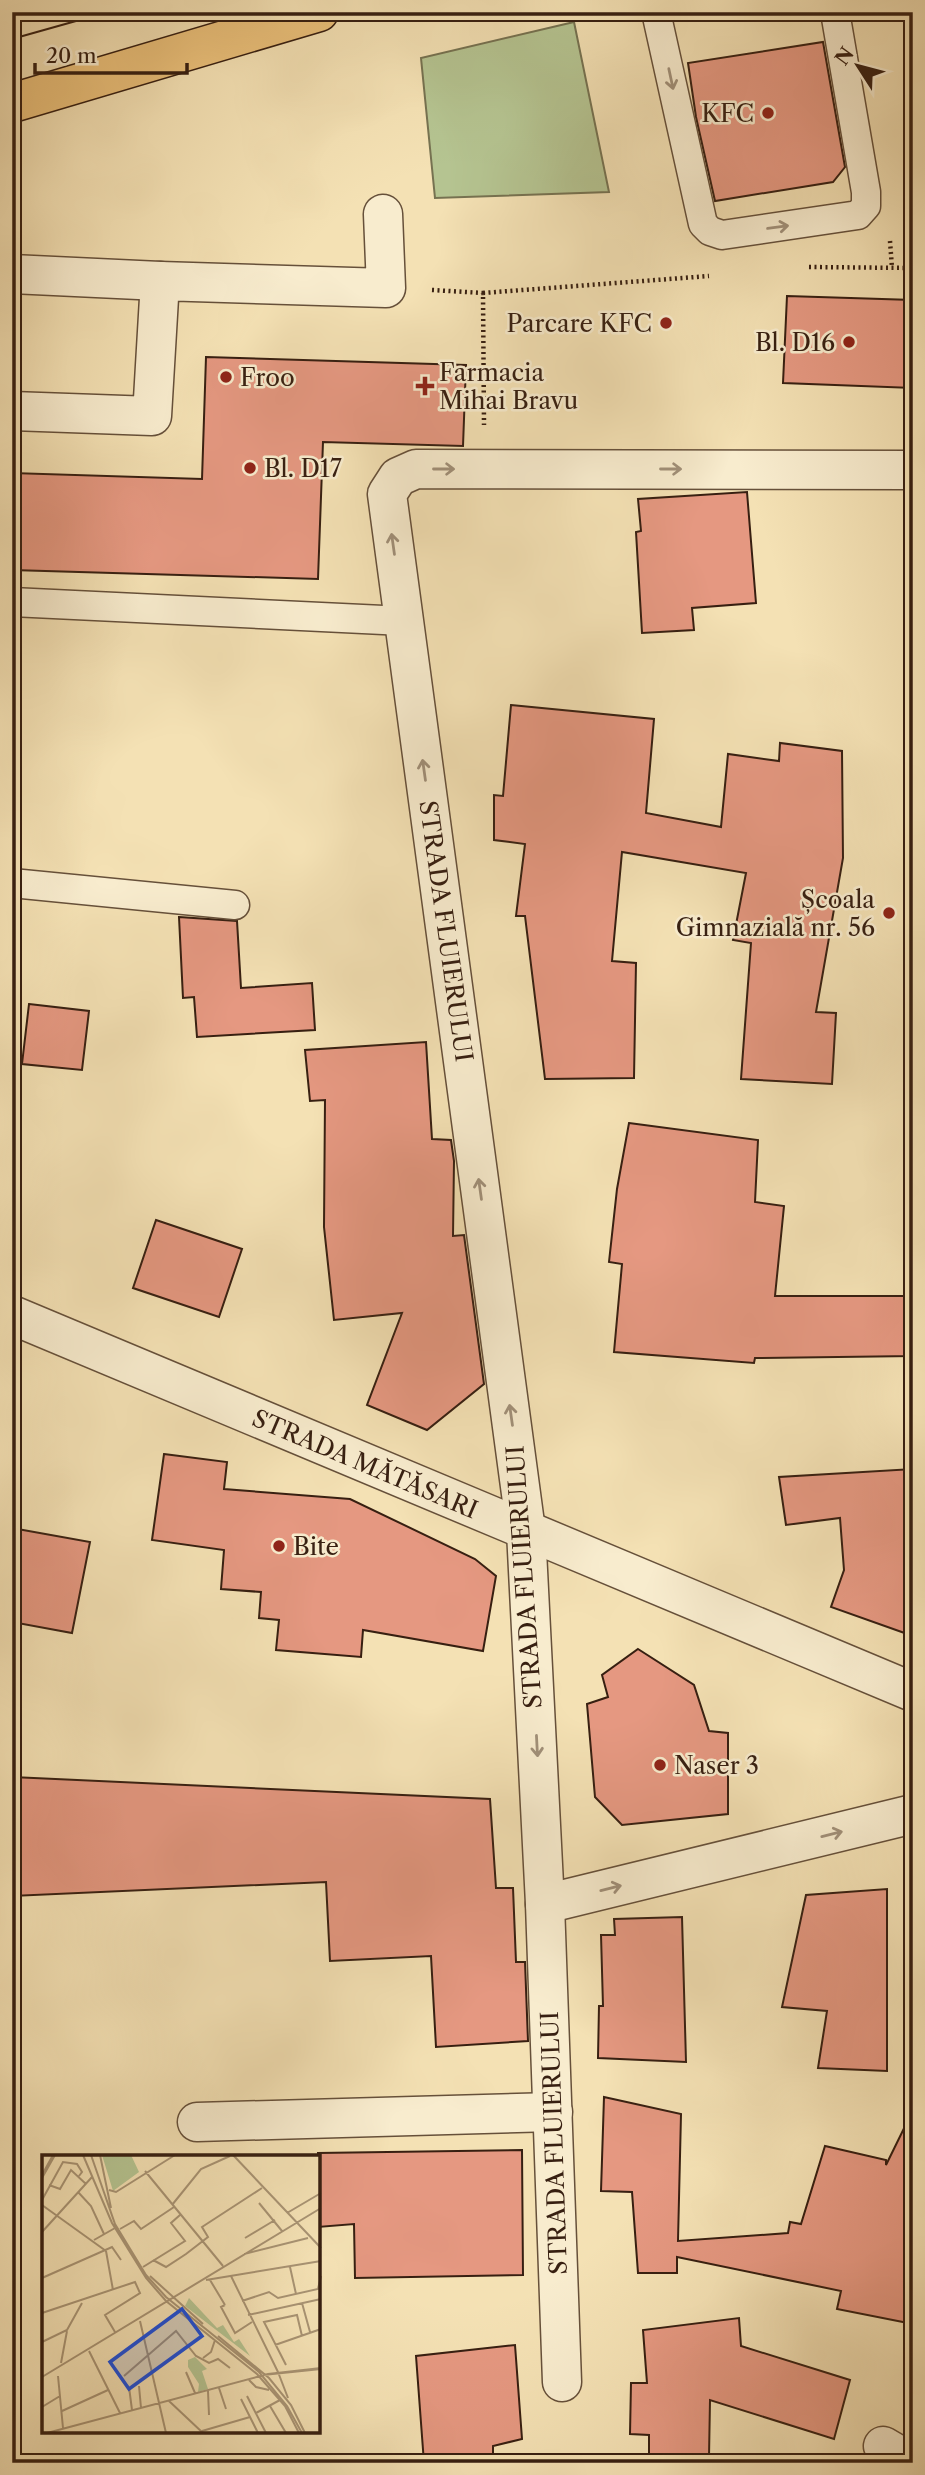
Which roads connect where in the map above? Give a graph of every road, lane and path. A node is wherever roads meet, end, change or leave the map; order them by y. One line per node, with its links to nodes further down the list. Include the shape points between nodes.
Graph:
1 (319, 12): 4 (main road)
2 (656, 12): 3 (lane, one-way to 3, via 703,224 722,235 858,215 866,206)
3 (835, 12)
4 (12, 103)
5 (383, 214): 11 (street)
6 (798, 267): 7 (path)
7 (913, 268)
8 (12, 274): 10 (street)
9 (715, 275): 12 (path)
10 (160, 281): 11 (street); 13 (street, via 152,416)
11 (386, 288): 12 (path)
12 (483, 293): 14 (path)
13 (12, 411)
14 (484, 469): 15 (street, STRADA FLUIERULUI, one-way to 15); 17 (street, STRADA FLUIERULUI, one-way to 14, via 387,494 398,477 416,469)
15 (913, 470)
16 (12, 602): 17 (lane)
17 (404, 621): 21 (street, STRADA FLUIERULUI, one-way to 17)
18 (12, 883): 19 (lane)
19 (235, 905)
20 (12, 1315): 21 (street, STRADA MĂTĂSARI)
21 (526, 1531): 22 (street, STRADA MĂTĂSARI); 24 (street, STRADA FLUIERULUI, one-way to 24)
22 (913, 1692)
23 (913, 1814): 24 (street, one-way to 23)
24 (545, 1904): 25 (street, STRADA FLUIERULUI)
25 (553, 2112): 26 (street); 27 (street, STRADA FLUIERULUI)
26 (197, 2122)
27 (562, 2382)

